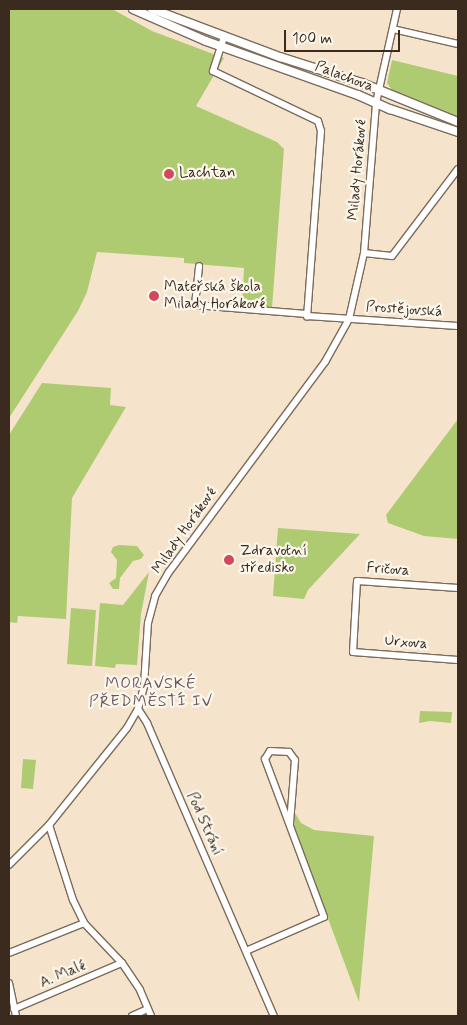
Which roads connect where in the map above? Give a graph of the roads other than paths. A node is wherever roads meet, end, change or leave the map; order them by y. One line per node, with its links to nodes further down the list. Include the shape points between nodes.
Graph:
1 (132, 9): 7 (street, Palachova)
2 (152, 9): 5 (street, Palachova)
3 (397, 9): 4 (street, Milady Horákové)
4 (393, 29): 6 (street); 8 (street, Milady Horákové)
5 (224, 37): 7 (street); 8 (street, Palachova)
6 (458, 44)
7 (221, 46): 9 (street, Palachova); 17 (street, via 213,71 318,121 321,131)
8 (378, 90): 9 (street, Milady Horákové); 10 (street, Palachova)
9 (376, 103): 11 (street, Palachova); 13 (street, Milady Horákové)
10 (458, 122)
11 (458, 132)
12 (458, 169): 13 (street, via 392,256)
13 (364, 252): 18 (street, Milady Horákové)
14 (198, 266): 16 (street)
15 (184, 304): 16 (street)
16 (196, 305): 17 (street)
17 (307, 314): 18 (street)
18 (349, 319): 19 (street, Prostějovská); 23 (street, Milady Horákové, via 325,362 169,572 155,596 148,624 144,686)
19 (458, 326)
20 (458, 588): 21 (street, Fričova, via 357,581)
21 (353, 652): 22 (street, Urxova)
22 (458, 660)
23 (138, 709): 25 (street, Milady Horákové, via 89,777); 28 (street, Pod Strání, via 147,723)
24 (290, 824): 24 (street, via 295,760 289,752 270,751 265,759); 28 (street, via 324,917)
25 (49, 825): 26 (street, Milady Horákové); 27 (street, via 73,900)
26 (9, 864)
27 (84, 922): 29 (street); 30 (street)
28 (246, 951): 36 (street, Pod Strání)
29 (9, 953)
30 (122, 963): 32 (street); 33 (street, A. Malé)
31 (9, 983): 33 (street)
32 (148, 1009): 34 (street); 35 (street)
33 (15, 1013)
34 (132, 1016)
35 (151, 1016)
36 (274, 1016)

